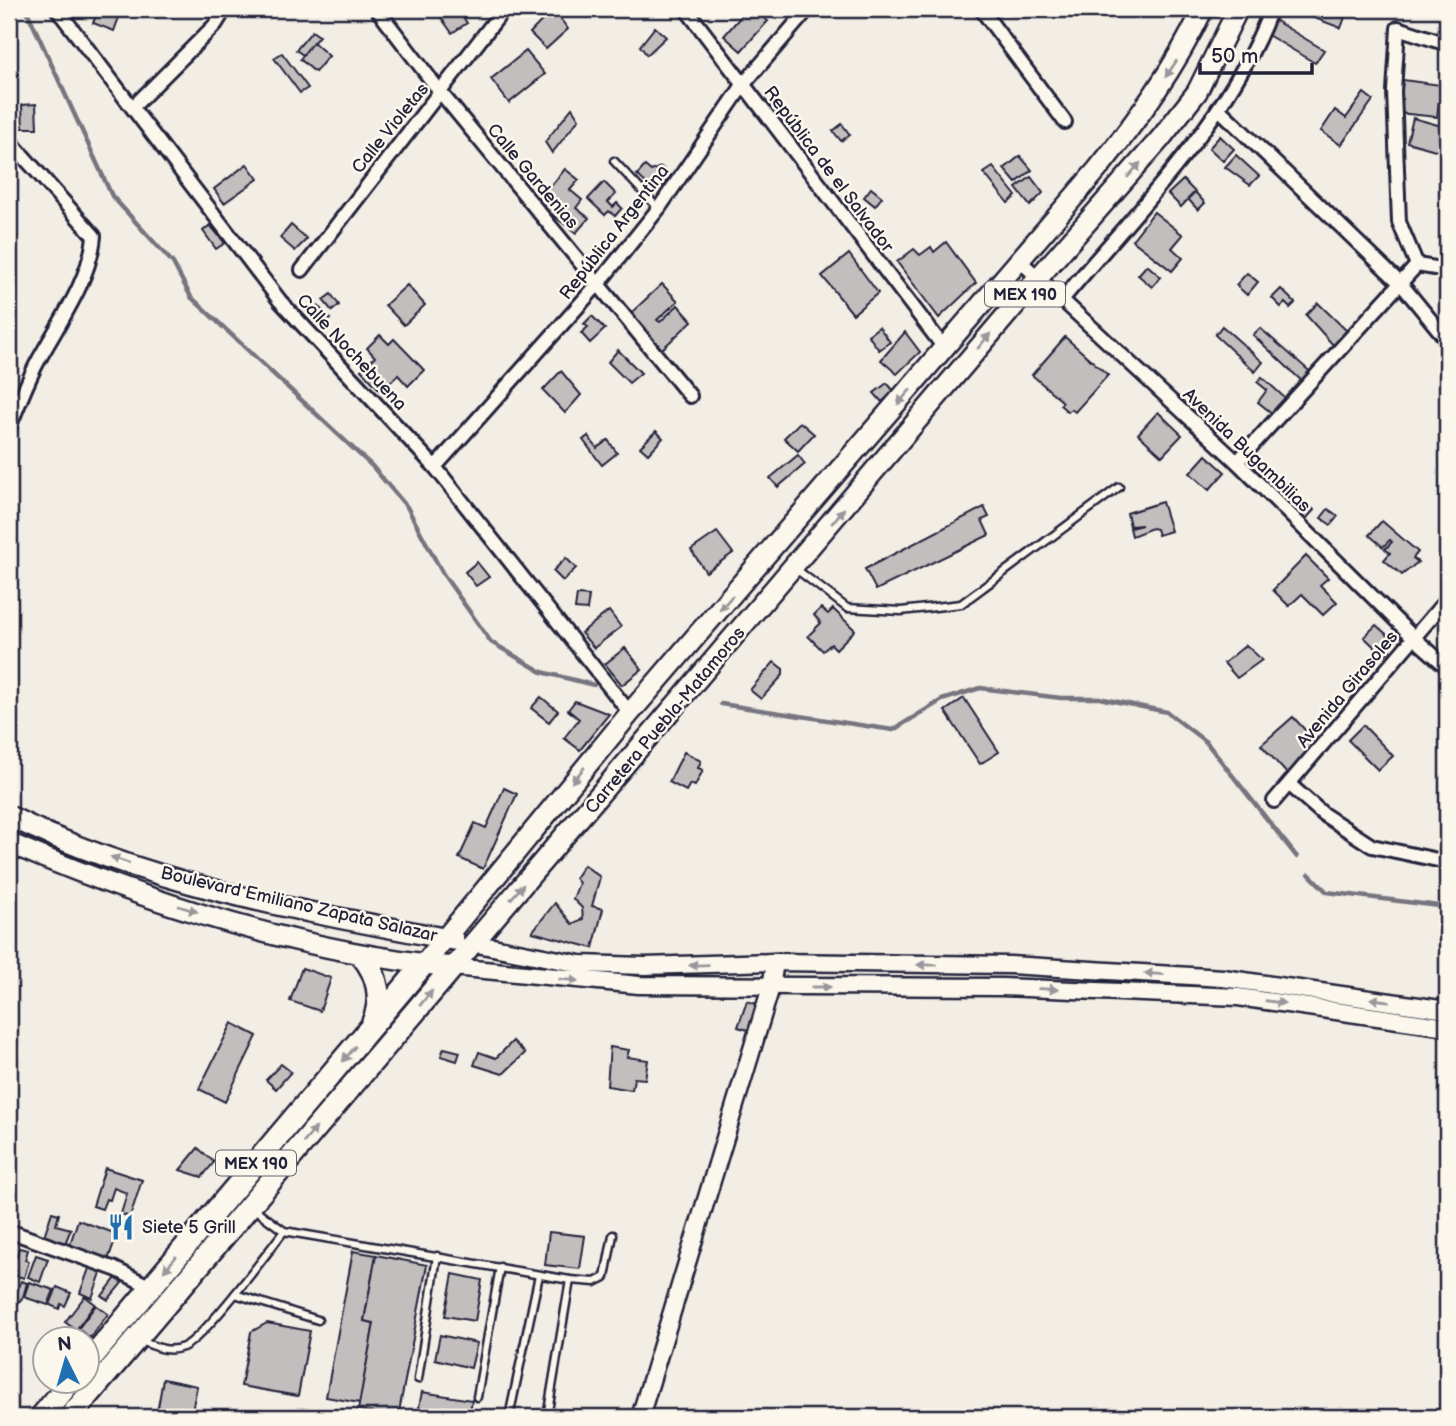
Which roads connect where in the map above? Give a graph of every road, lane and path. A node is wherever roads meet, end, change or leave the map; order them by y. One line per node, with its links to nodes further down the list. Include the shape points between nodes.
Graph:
1 (57, 9): 14 (street, Calle Nochebuena)
2 (225, 9): 14 (street, via 215,25)
3 (377, 9): 13 (street, Calle Gardenias)
4 (504, 9): 13 (street, Calle Violetas)
5 (686, 9): 12 (street, República de el Salvador)
6 (808, 9): 12 (street, República Argentina)
7 (981, 9): 16 (street)
8 (1203, 9): 20 (main road, Carretera Puebla-Matamoros / MEX 190, one-way to 20, via 1137,121)
9 (1238, 9): 24 (main road, Carretera Puebla-Matamoros / MEX 190, one-way to 9, via 1197,92)
10 (1271, 9): 15 (street, via 1257,47)
11 (1447, 44): 21 (street, via 1398,28 1394,91 1399,222)
12 (743, 85): 19 (street, República Argentina); 29 (street, República de el Salvador)
13 (441, 93): 22 (street, Calle Violetas); 25 (street, Calle Gardenias)
14 (134, 106): 33 (street, Calle Nochebuena, via 279,301)
15 (1220, 110): 26 (street); 27 (street)
16 (1065, 122)
17 (9, 140): 31 (street, via 94,236 92,253)
18 (614, 161): 19 (lane)
19 (659, 208): 25 (street, República Argentina)
20 (1019, 260): 24 (street, Avenida Bugambilias); 29 (main road, Carretera Puebla-Matamoros / MEX 190)
21 (1417, 265): 23 (street); 26 (street)
22 (302, 270)
23 (1447, 270)
24 (1038, 278): 27 (street, Avenida Bugambilias); 35 (main road, Carretera Puebla-Matamoros / MEX 190, one-way to 24)
25 (599, 283): 30 (street, Calle Gardenias); 33 (street, República Argentina)
26 (1402, 285): 28 (street); 32 (street)
27 (1061, 301): 32 (street, Avenida Bugambilias)
28 (1447, 340)
29 (945, 349): 39 (main road, Carretera Puebla-Matamoros / MEX 190, one-way to 39)
30 (690, 397)
31 (9, 428)
32 (1237, 462): 37 (street, Avenida Bugambilias)
33 (435, 467): 39 (street, Calle Nochebuena)
34 (1119, 487): 35 (lane, via 961,604 901,611 847,608)
35 (794, 568): 47 (main road, Carretera Puebla-Matamoros / MEX 190, one-way to 35)
36 (1447, 599): 37 (street, Avenida Girasoles)
37 (1413, 637): 38 (street, Avenida Bugambilias); 40 (street, Avenida Girasoles)
38 (1447, 667)
39 (630, 713): 46 (main road, Carretera Puebla-Matamoros / MEX 190, one-way to 46)
40 (1290, 785): 41 (street, Avenida Girasoles); 44 (street, via 1323,814 1372,845)
41 (1274, 801)
42 (9, 816): 45 (main road, Boulevard Emiliano Zapata Salazar, one-way to 42, via 138,867)
43 (9, 843): 48 (main road, Boulevard Emiliano Zapata Salazar, one-way to 48, via 184,908)
44 (1447, 862)
45 (355, 919): 46 (main road, Boulevard Emiliano Zapata Salazar); 48 (main road)
46 (443, 938): 47 (main road, Boulevard Emiliano Zapata Salazar); 51 (main road, Carretera Puebla-Matamoros / MEX 190)
47 (472, 943): 49 (street); 52 (main road, Carretera Puebla-Matamoros / MEX 190)
48 (355, 954): 51 (main road, Boulevard Emiliano Zapata Salazar); 56 (highway, via 378,987)
49 (540, 956): 50 (street, one-way to 49, via 645,966 580,964); 53 (street)
50 (775, 962): 54 (street); 55 (street, one-way to 50, via 1223,978 1010,965)
51 (424, 964): 52 (main road, Boulevard Emiliano Zapata Salazar); 56 (highway, Carretera Puebla-Matamoros / MEX 190)
52 (453, 967): 53 (street); 58 (highway, Carretera Puebla-Matamoros / MEX 190, one-way to 52)
53 (538, 977): 54 (street, one-way to 54, via 639,985)
54 (771, 987): 57 (street, one-way to 57, via 1002,987 1238,997); 78 (street)
55 (1447, 1010)
56 (372, 1026): 66 (highway, Carretera Puebla-Matamoros / MEX 190, one-way to 66)
57 (1447, 1027)
58 (251, 1206): 60 (lane); 69 (highway, Carretera Puebla-Matamoros / MEX 190)
59 (9, 1231): 66 (street, via 115,1269)
60 (284, 1231): 62 (lane); 67 (lane)
61 (613, 1236): 65 (lane, via 605,1277 595,1282)
62 (437, 1256): 63 (lane); 71 (lane)
63 (500, 1267): 64 (lane); 73 (lane)
64 (539, 1275): 65 (lane); 76 (lane)
65 (570, 1280): 77 (lane)
66 (151, 1287): 70 (highway, Carretera Puebla-Matamoros / MEX 190)
67 (235, 1294): 68 (lane); 69 (lane, via 186,1346 164,1350)
68 (318, 1320)
69 (136, 1339): 75 (highway, Carretera Puebla-Matamoros / MEX 190)
70 (102, 1345)
71 (418, 1379)
72 (61, 1394): 74 (highway)
73 (477, 1397)
74 (41, 1417)
75 (70, 1417)
76 (509, 1417)
77 (547, 1417)
78 (640, 1417)

